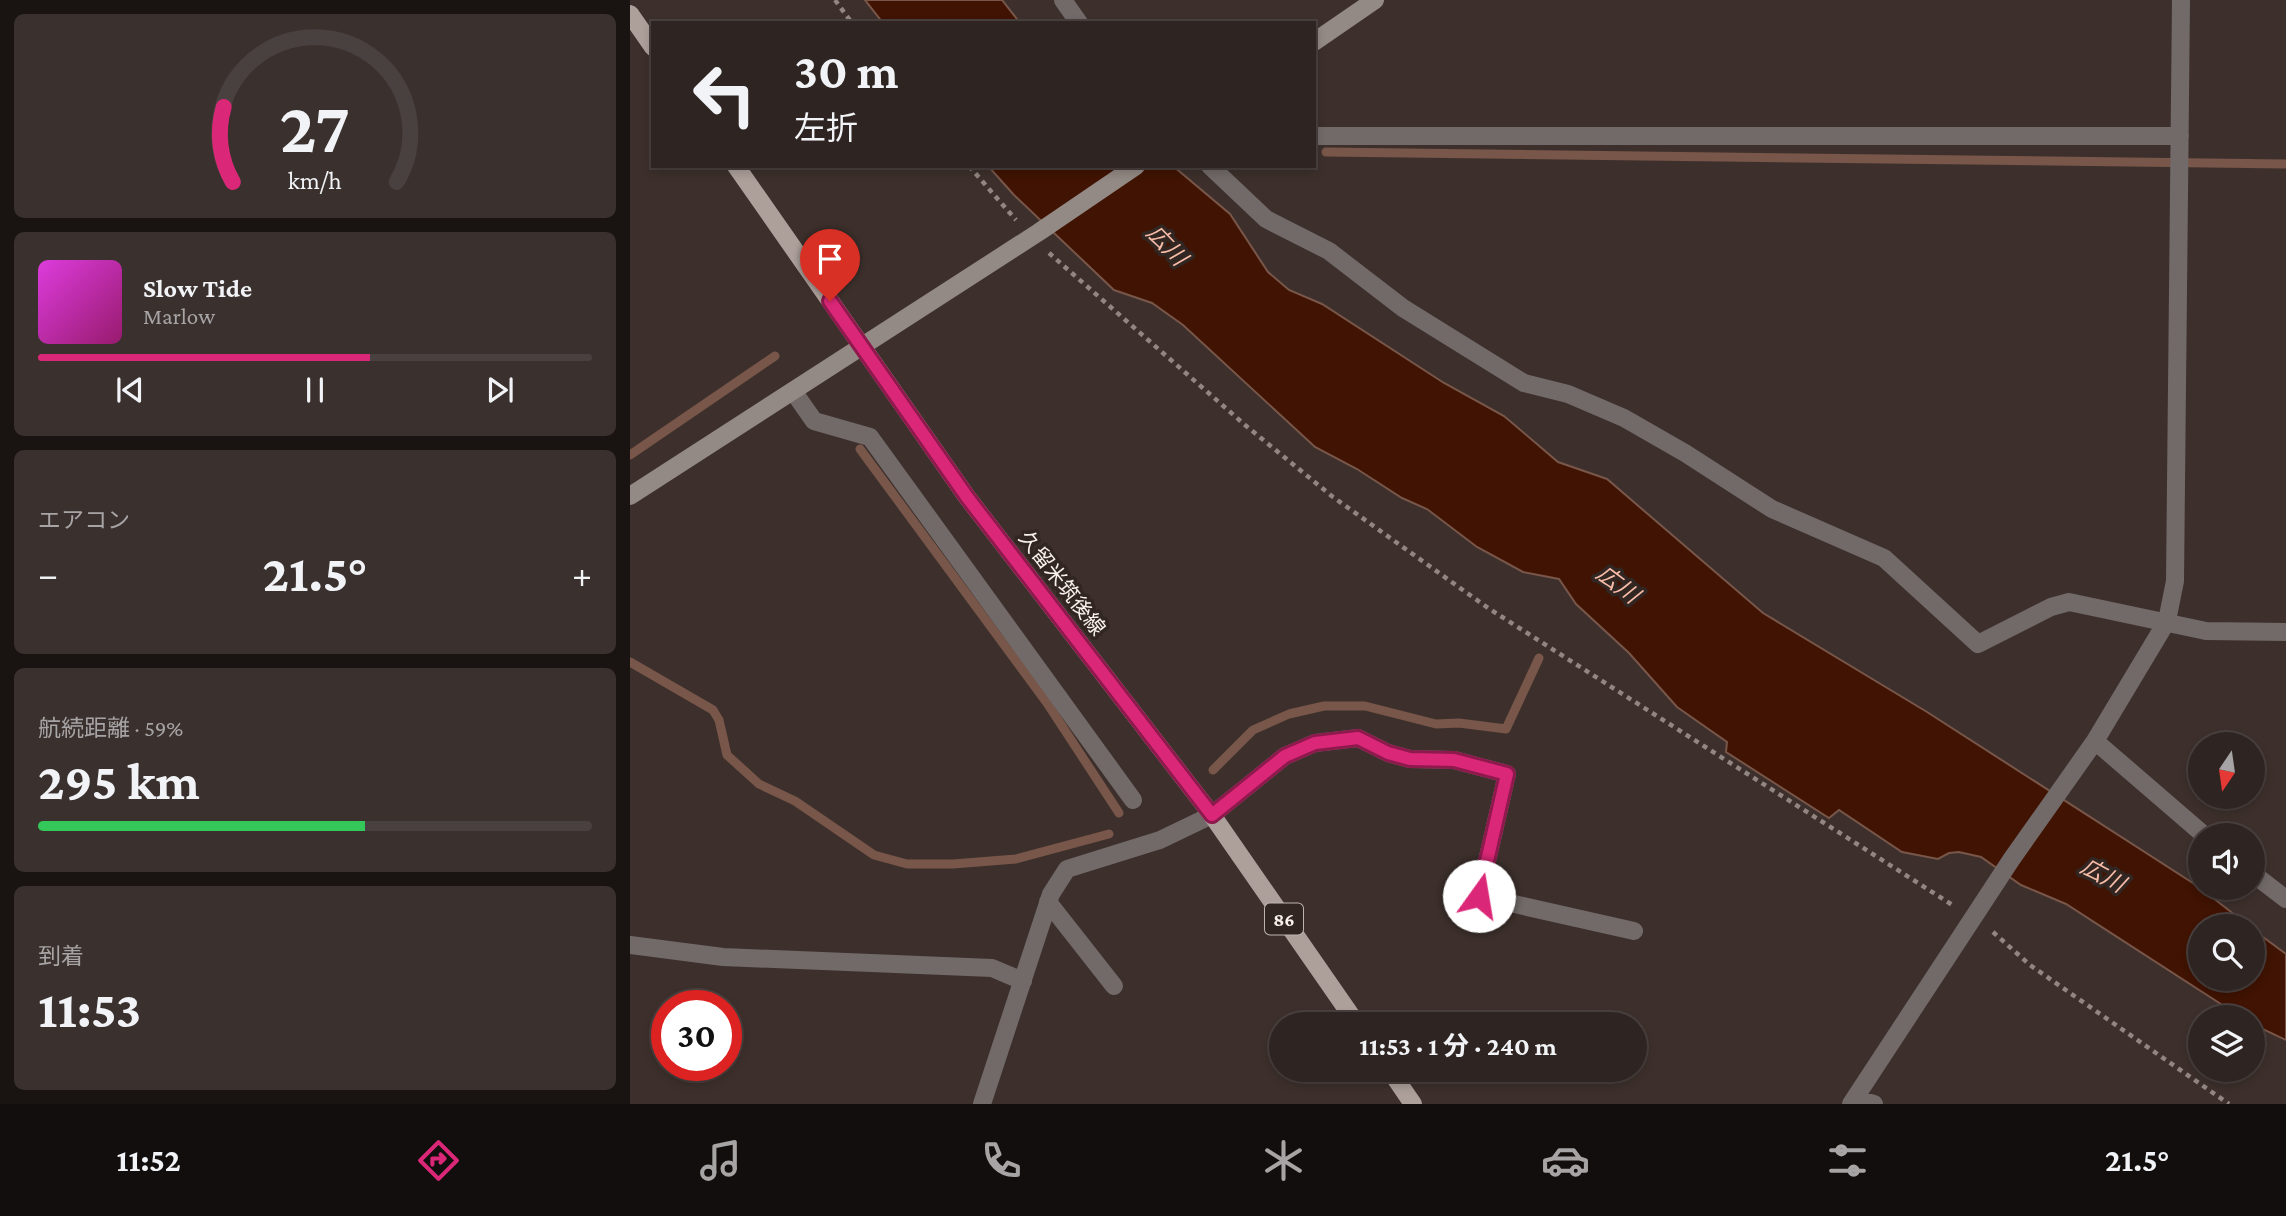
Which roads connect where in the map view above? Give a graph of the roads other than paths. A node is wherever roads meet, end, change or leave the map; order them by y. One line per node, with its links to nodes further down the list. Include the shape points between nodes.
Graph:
1 (1063, 0): 5 (street)
2 (1375, 0): 6 (street)
3 (2181, 0): 9 (street)
4 (630, 14): 7 (main road)
5 (1078, 21)
6 (1316, 42)
7 (651, 44)
8 (1316, 136): 9 (street)
9 (2180, 143): 16 (street, via 2175,582)
10 (737, 168): 13 (main road, 久留米筑後線 / 86)
11 (1133, 168): 13 (street)
12 (1213, 168): 16 (street, via 1266,219 1329,251 1403,308 1524,383 1567,394 1624,418 1772,509 1884,558 1978,644 2069,601)
13 (861, 346): 14 (street); 20 (main road, 久留米筑後線 / 86, via 967,497)
14 (793, 391): 15 (street); 19 (street, via 814,421 870,437)
15 (630, 496)
16 (2166, 621): 17 (street, via 2206,631); 18 (street)
17 (2286, 632)
18 (2095, 741): 21 (street); 31 (street)
19 (1133, 800)
20 (1212, 815): 24 (street, via 1160,840 1067,869); 25 (street, via 1285,756 1315,743 1358,738 1410,759 1454,760 1507,774 1479,896); 29 (main road, 久留米筑後線 / 86)
21 (2190, 823)
22 (2265, 883): 23 (street)
23 (2286, 899)
24 (1048, 902): 27 (street); 28 (street)
25 (1634, 932)
26 (630, 944): 27 (street, via 723,957 992,968)
27 (1023, 981): 32 (street)
28 (1114, 986)
29 (1349, 1012)
30 (1398, 1082): 33 (main road)
31 (1853, 1101): 34 (street)
32 (982, 1104)
33 (1413, 1104)
34 (1874, 1104)

